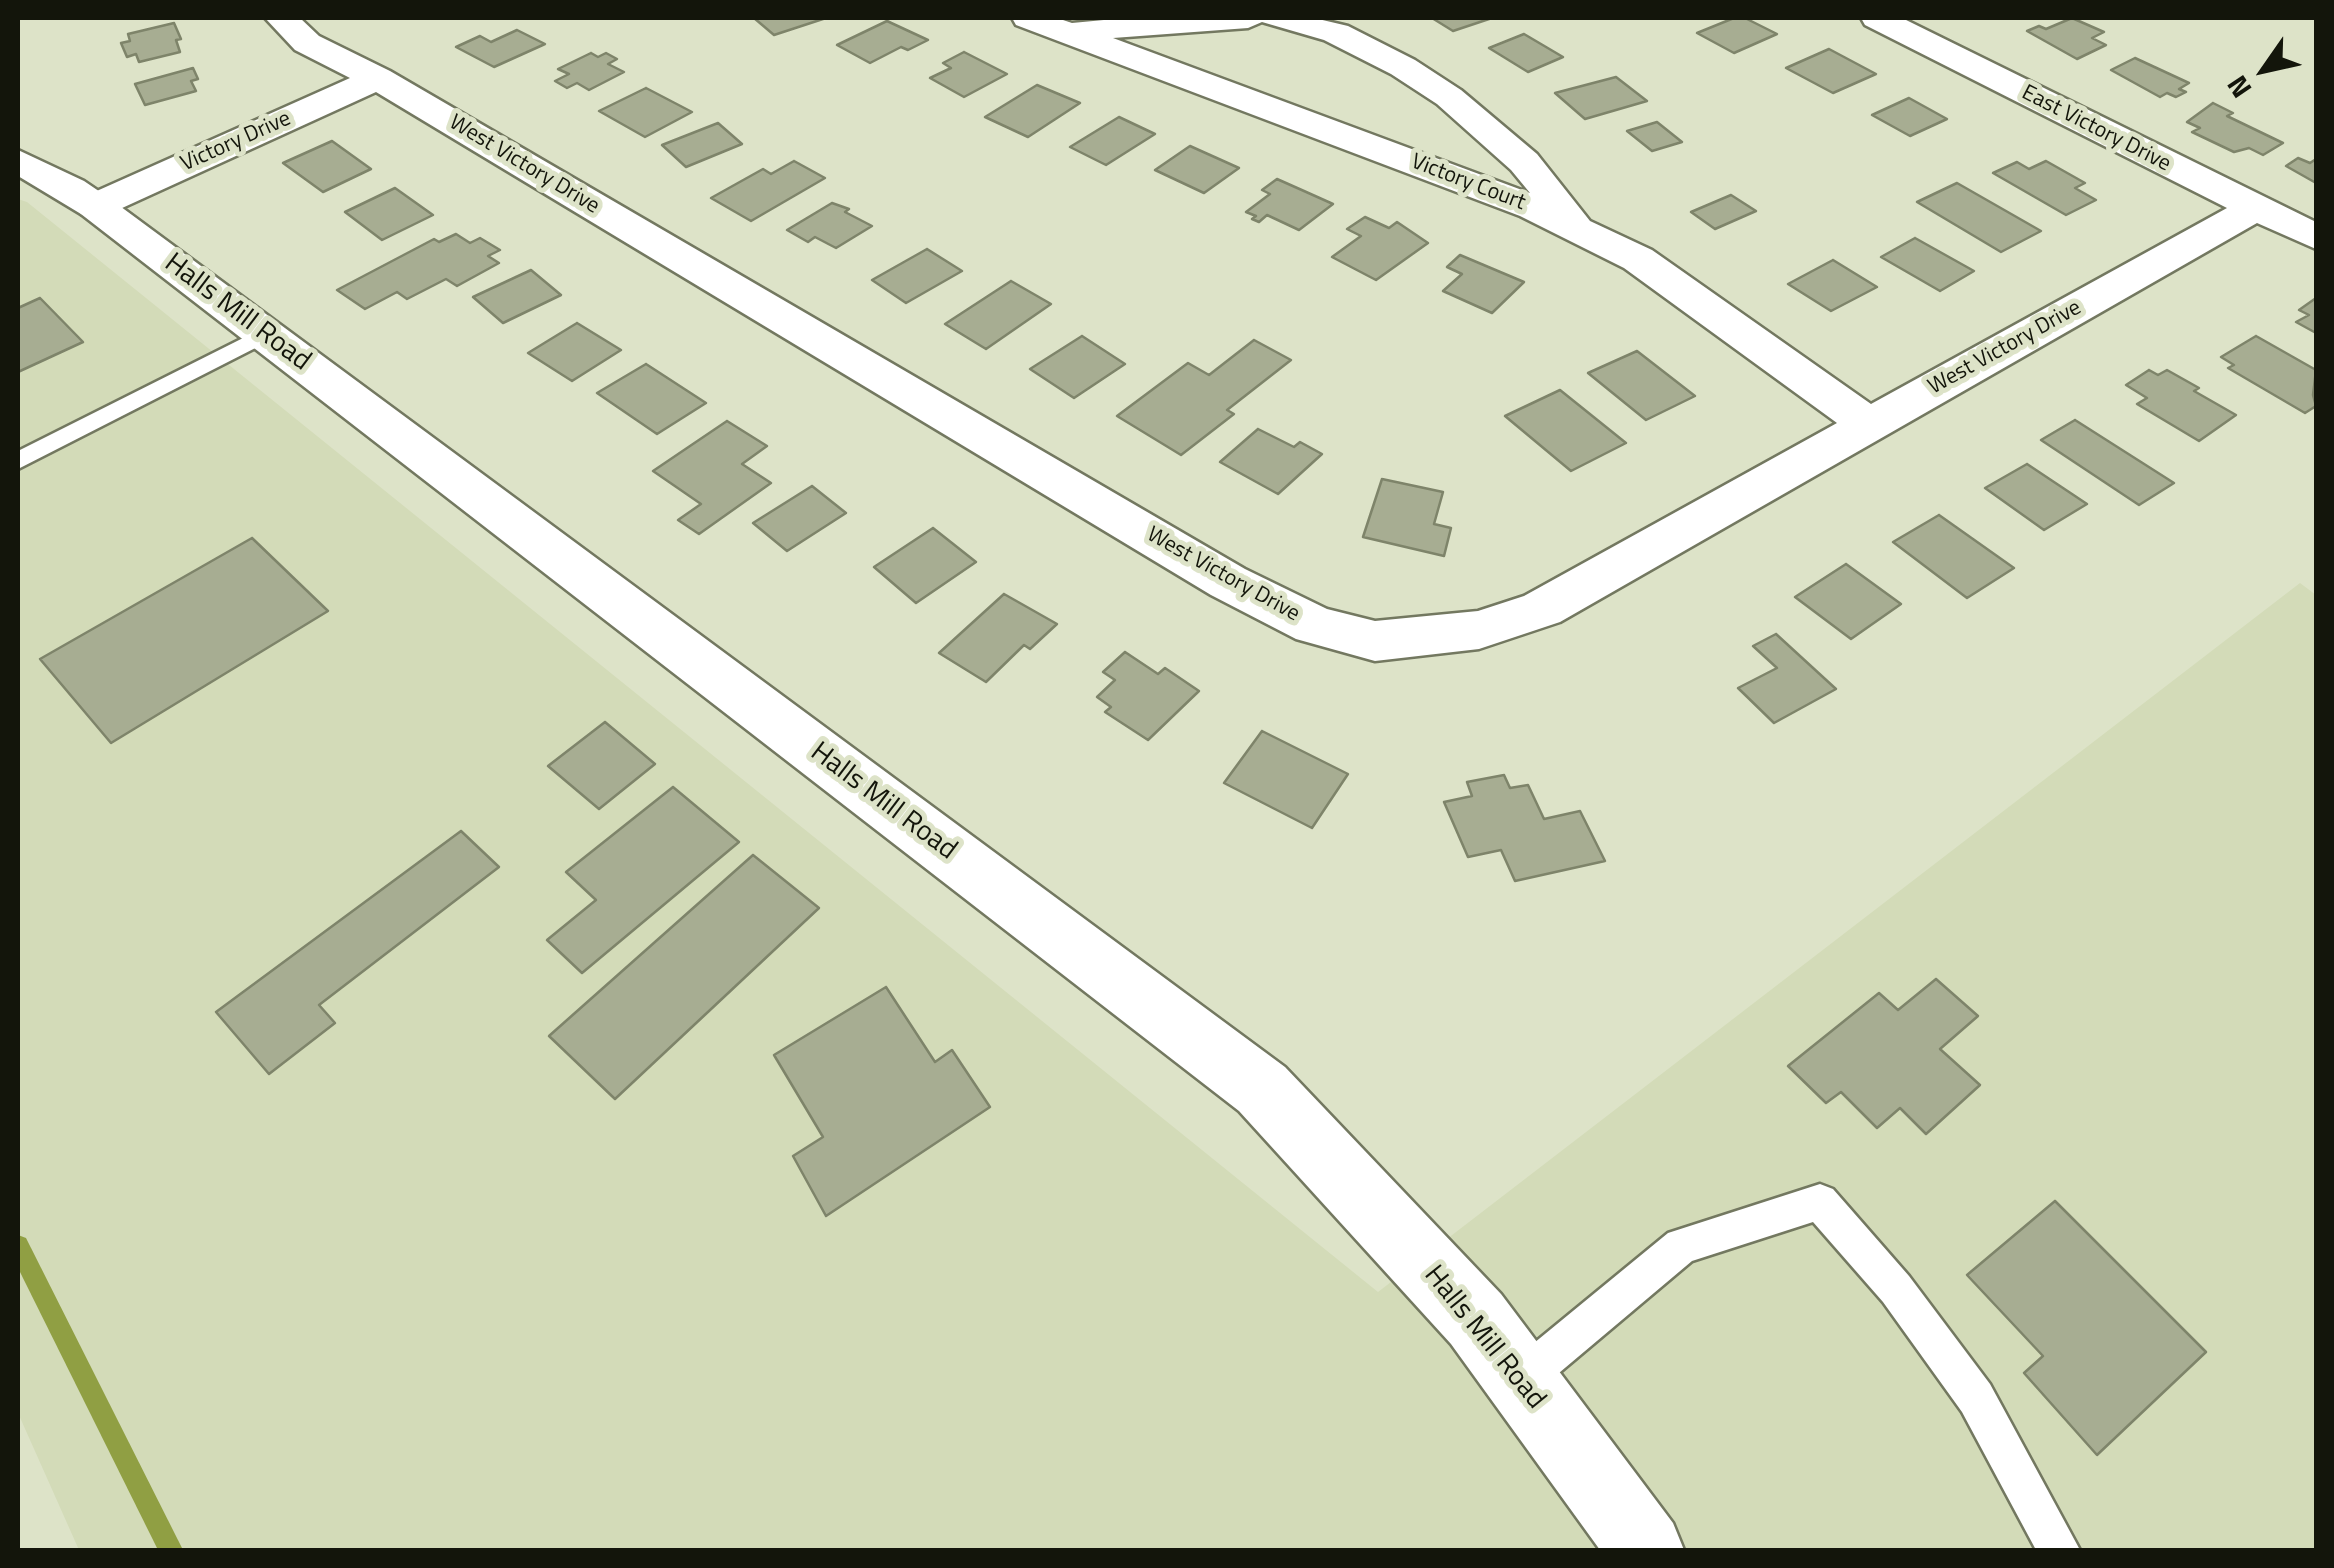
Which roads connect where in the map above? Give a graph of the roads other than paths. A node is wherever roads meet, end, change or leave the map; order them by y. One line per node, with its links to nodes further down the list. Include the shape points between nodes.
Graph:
1 (282, 18): 7 (street, West Victory Drive, via 306,44)
2 (1028, 18): 6 (street, Victory Court)
3 (1248, 18): 6 (street)
4 (1275, 18): 11 (street, via 1336,32 1449,96 1524,162)
5 (1876, 18): 10 (street, East Victory Drive)
6 (1066, 32): 11 (street, Victory Court)
7 (378, 78): 9 (street, Victory Drive); 14 (street, West Victory Drive, via 1228,582 1314,625 1375,641 1478,630 1542,610)
8 (18, 161): 9 (street, Halls Mill Road)
9 (94, 206): 13 (street, Halls Mill Road)
10 (2254, 208): 12 (street, East Victory Drive); 14 (street, West Victory Drive)
11 (1582, 231): 14 (street, Victory Court, via 1638,258)
12 (2316, 237)
13 (264, 334): 15 (lane); 16 (street, Halls Mill Road, via 1262,1089 1476,1319)
14 (1868, 424)
15 (18, 461)
16 (1520, 1380): 17 (street, Halls Mill Road); 18 (lane, via 1680,1246 1820,1202 1896,1289 1976,1398)
17 (1646, 1550)
18 (2059, 1550)

